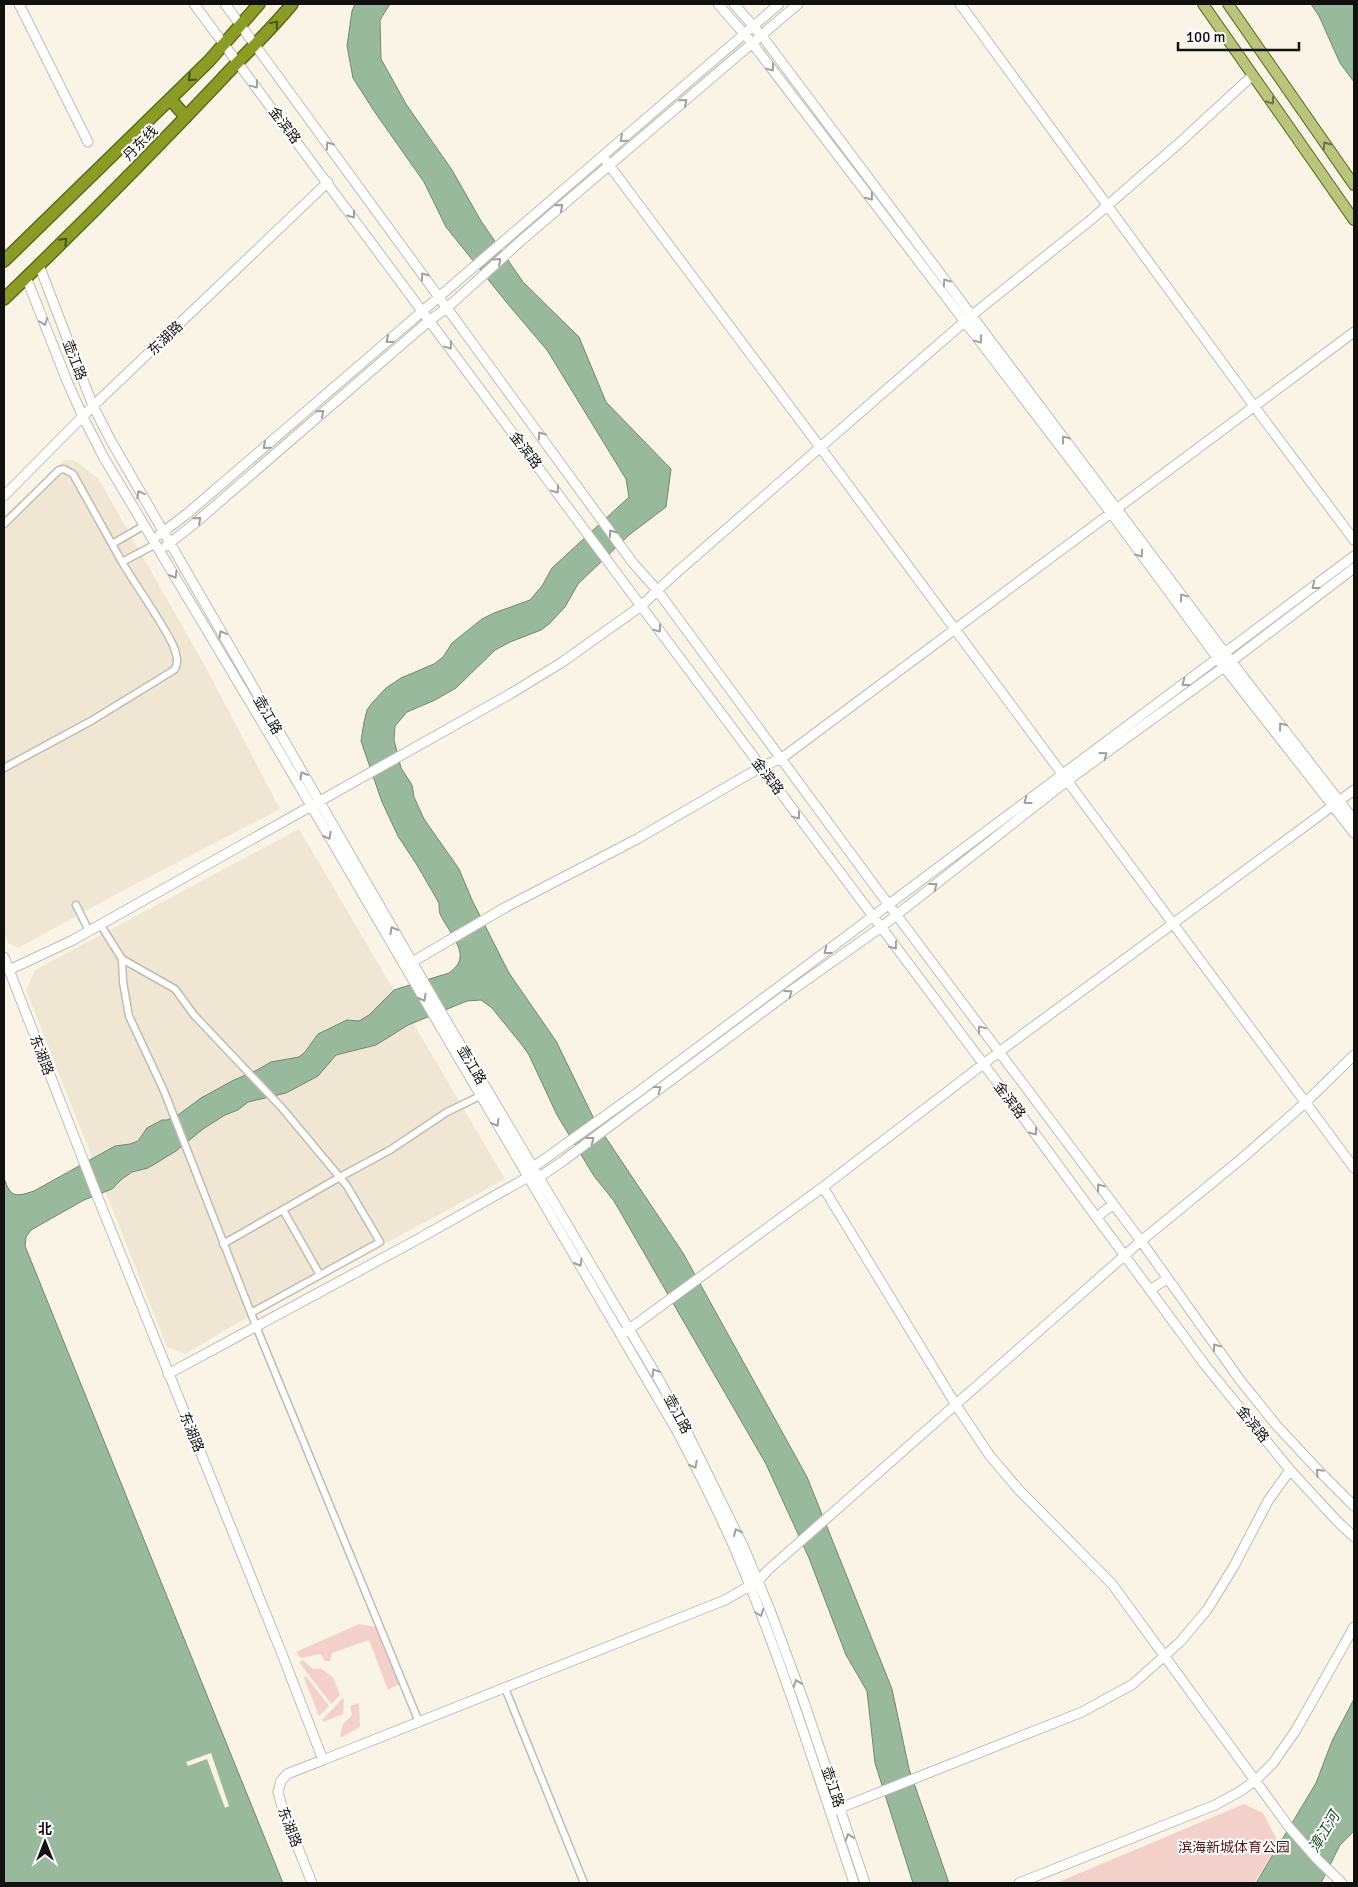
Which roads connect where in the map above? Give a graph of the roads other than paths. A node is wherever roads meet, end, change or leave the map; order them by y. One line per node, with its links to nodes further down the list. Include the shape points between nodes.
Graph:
1 (19, 4): 24 (main road)
2 (194, 4): 18 (main road, 金滨路)
3 (225, 4): 13 (main road, 金滨路)
4 (259, 4): 13 (highway, 丹东线)
5 (292, 4): 19 (highway, 丹东线, one-way to 5)
6 (718, 4): 15 (main road)
7 (734, 4): 14 (main road)
8 (779, 4): 14 (main road)
9 (798, 4): 16 (main road)
10 (960, 4): 29 (main road)
11 (1203, 4): 21 (main road)
12 (1228, 4): 28 (main road, one-way to 12)
13 (242, 25): 18 (highway, 丹东线); 19 (main road, 金滨路)
14 (753, 26): 15 (main road); 16 (main road)
15 (744, 34): 17 (main road); 25 (main road, one-way to 25)
16 (762, 36): 17 (main road); 38 (main road, one-way to 16)
17 (752, 43): 26 (main road, one-way to 17); 38 (main road, one-way to 38)
18 (225, 44): 20 (main road, 金滨路); 22 (highway, 丹东线, one-way to 22)
19 (256, 45): 20 (highway, 丹东线); 34 (main road, 金滨路, one-way to 19)
20 (238, 62): 23 (highway, 丹东线); 27 (main road, 金滨路, one-way to 27)
21 (1252, 75): 29 (main road); 30 (main road, one-way to 30)
22 (170, 98): 23 (highway); 31 (highway, 丹东线)
23 (186, 117): 32 (highway, 丹东线, one-way to 23)
24 (88, 142)
25 (603, 157): 26 (main road); 34 (main road)
26 (609, 165): 36 (main road, one-way to 26); 44 (main road)
27 (328, 182): 37 (main road, 金滨路, one-way to 37); 41 (main road, 东湖路)
28 (1354, 186)
29 (1107, 206): 38 (main road); 42 (main road)
30 (1354, 220)
31 (4, 261)
32 (39, 265): 33 (highway, 丹东线); 41 (main road, 壶江路)
33 (26, 277): 35 (highway, 丹东线); 43 (main road, 壶江路, one-way to 43)
34 (439, 297): 36 (main road, 金滨路); 37 (main road)
35 (4, 299)
36 (447, 308): 39 (main road); 57 (main road, 金滨路, one-way to 36, via 633,564)
37 (422, 311): 39 (main road, 金滨路); 49 (main road, one-way to 49)
38 (968, 319): 44 (main road); 46 (main road)
39 (430, 320): 51 (main road, one-way to 39); 58 (main road, 金滨路, one-way to 58)
40 (1354, 332): 42 (main road)
41 (93, 406): 43 (main road, 东湖路); 49 (main road, 壶江路, one-way to 41)
42 (1254, 406): 46 (main road); 50 (main road)
43 (83, 417): 45 (main road, 东湖路); 48 (main road, 壶江路)
44 (820, 447): 57 (main road); 59 (main road)
45 (4, 496)
46 (1114, 511): 59 (main road); 60 (main road)
47 (4, 524): 52 (street, via 59,470 64,469 73,474)
48 (145, 525): 52 (street); 53 (main road, 壶江路)
49 (163, 532): 51 (main road, 壶江路); 53 (main road)
50 (1354, 540)
51 (170, 543): 53 (main road); 67 (main road, 壶江路, one-way to 51)
52 (112, 544): 55 (street)
53 (156, 544): 55 (street); 67 (main road, 壶江路, one-way to 67)
54 (1354, 556): 60 (main road, one-way to 60)
55 (122, 562): 64 (street, via 173,645 177,667 91,721)
56 (1354, 568): 61 (main road)
57 (657, 590): 58 (main road); 62 (main road, 金滨路)
58 (641, 606): 63 (main road, 金滨路, one-way to 63); 67 (main road, via 561,663 510,694)
59 (955, 631): 62 (main road); 65 (main road)
60 (1222, 656): 61 (main road); 65 (main road, one-way to 65)
61 (1228, 664): 65 (main road, one-way to 61); 68 (main road)
62 (782, 758): 63 (main road); 72 (main road, 金滨路)
63 (761, 767): 74 (main road, 金滨路, one-way to 74); 81 (main road)
64 (4, 768)
65 (1065, 778): 72 (main road, one-way to 72); 73 (main road, one-way to 65); 76 (main road)
66 (1354, 790): 68 (main road)
67 (314, 803): 75 (main road); 81 (main road, 壶江路)
68 (1337, 804): 69 (main road); 70 (main road); 76 (main road)
69 (1354, 820)
70 (1354, 833)
71 (76, 905): 78 (street)
72 (889, 905): 73 (main road, 金滨路); 74 (main road)
73 (897, 915): 77 (main road); 84 (main road, 金滨路, one-way to 73)
74 (873, 917): 77 (main road, 金滨路); 90 (main road, one-way to 90, via 556,1151)
75 (100, 924): 78 (main road); 80 (street)
76 (1172, 924): 84 (main road); 88 (main road)
77 (880, 928): 86 (main road, 金滨路, one-way to 86); 90 (main road, one-way to 77, via 563,1161)
78 (89, 931): 82 (main road)
79 (4, 957): 82 (main road, 东湖路)
80 (122, 959): 91 (street, via 175,989 194,1015 282,1108); 97 (street, via 129,1016 164,1091)
81 (408, 964): 83 (main road, 壶江路)
82 (9, 970): 106 (main road, 东湖路)
83 (440, 1019): 87 (main road, 壶江路); 90 (main road, 壶江路)
84 (999, 1052): 86 (main road); 93 (main road, 金滨路, one-way to 84)
85 (1354, 1056): 88 (main road)
86 (984, 1065): 92 (main road); 95 (main road, 金滨路, one-way to 95)
87 (480, 1096): 90 (main road, 壶江路, one-way to 90); 91 (street, via 447,1112 390,1150)
88 (1305, 1103): 89 (main road); 96 (main road)
89 (1354, 1168)
90 (531, 1176): 103 (main road); 104 (main road, 壶江路); 105 (main road, 壶江路, one-way to 105)
91 (340, 1177): 94 (street); 99 (street, via 380,1242)
92 (823, 1187): 104 (main road); 107 (main road)
93 (1113, 1204): 95 (main road); 96 (main road, 金滨路)
94 (283, 1210): 97 (street); 99 (street)
95 (1097, 1217): 98 (main road, 金滨路)
96 (1141, 1242): 98 (main road); 100 (main road, 金滨路)
97 (223, 1244): 102 (street)
98 (1126, 1257): 101 (main road, 金滨路); 107 (main road)
99 (320, 1275): 102 (street)
100 (1167, 1279): 101 (main road); 109 (main road, 金滨路, one-way to 100, via 1277,1426)
101 (1150, 1290): 108 (main road, 金滨路, via 1205,1365)
102 (251, 1313): 103 (street)
103 (256, 1327): 106 (main road); 116 (street)
104 (629, 1330): 105 (main road); 111 (main road, 壶江路, one-way to 104, via 689,1436)
105 (621, 1336): 112 (main road, 壶江路, one-way to 112, via 706,1487)
106 (168, 1374): 117 (main road, 东湖路)
107 (956, 1406): 111 (main road); 114 (main road, via 999,1469 1112,1584)
108 (1290, 1470): 110 (main road, 金滨路); 114 (main road, via 1268,1501 1207,1610)
109 (1354, 1506)
110 (1354, 1537)
111 (758, 1581): 112 (main road); 119 (main road, 壶江路, one-way to 111)
112 (750, 1586): 115 (main road, via 725,1600); 120 (main road, 壶江路, one-way to 120)
113 (1354, 1627): 118 (main road, via 1296,1730 1273,1763)
114 (1165, 1656): 118 (main road); 119 (main road, via 1133,1684 1096,1706)
115 (505, 1688): 116 (main road); 122 (street)
116 (418, 1722): 117 (main road)
117 (323, 1760): 121 (main road, 东湖路, via 287,1774 278,1792)
118 (1256, 1780): 125 (main road, via 1215,1805); 126 (main road, via 1290,1827)
119 (840, 1808): 120 (main road); 124 (main road, 壶江路, one-way to 119)
120 (830, 1812): 123 (main road, 壶江路)
121 (312, 1883)
122 (584, 1883)
123 (854, 1883)
124 (865, 1883)
125 (1018, 1883)
126 (1342, 1883)

